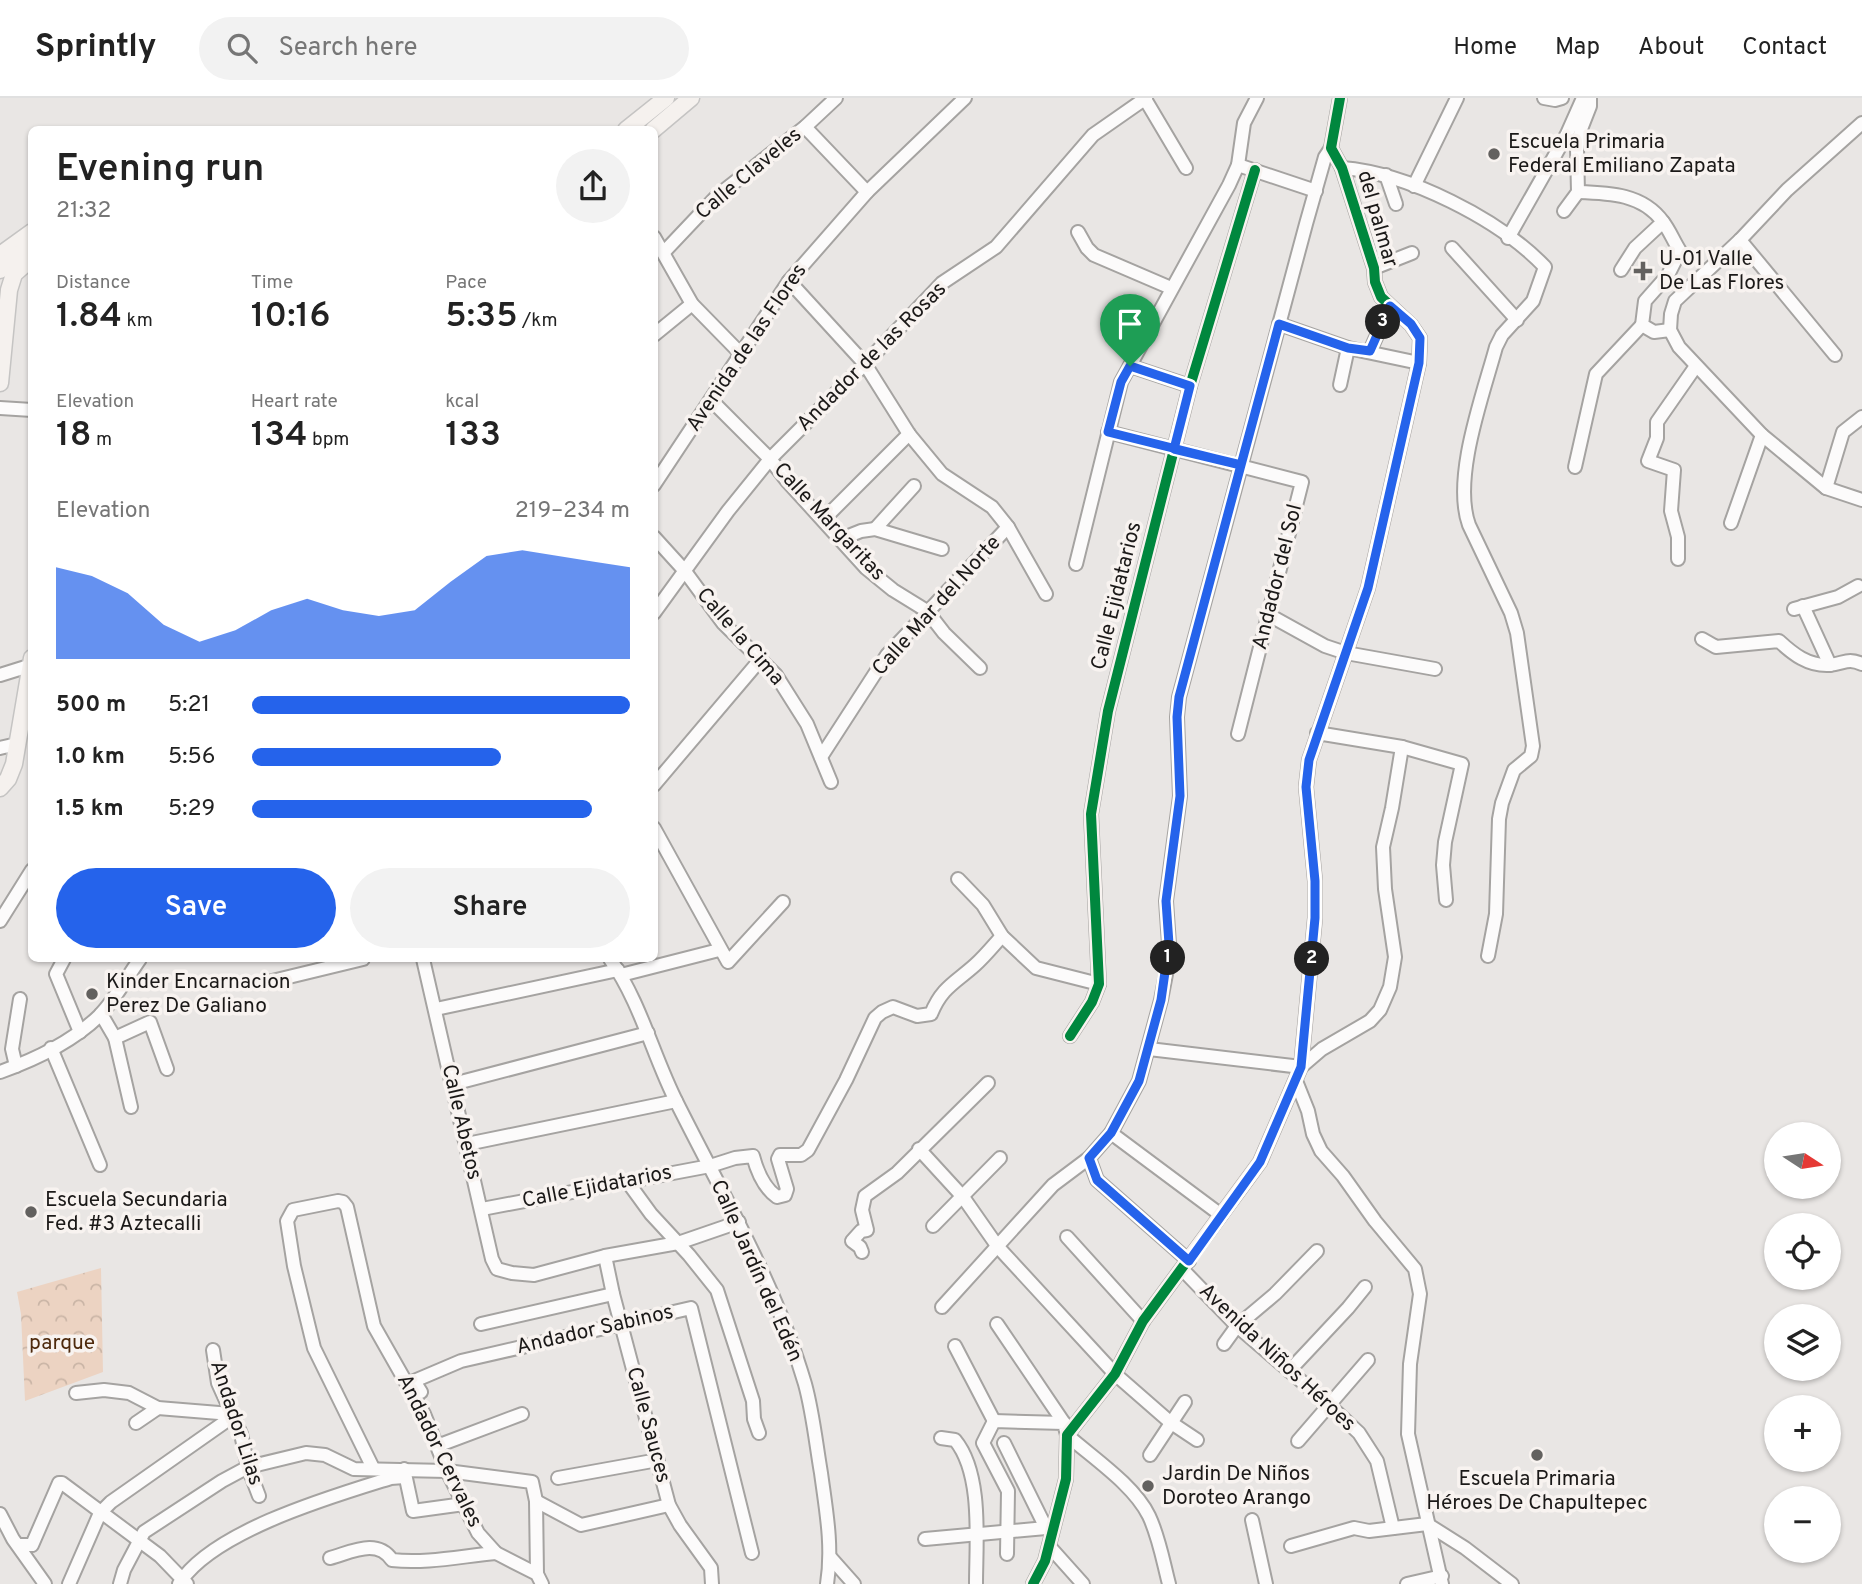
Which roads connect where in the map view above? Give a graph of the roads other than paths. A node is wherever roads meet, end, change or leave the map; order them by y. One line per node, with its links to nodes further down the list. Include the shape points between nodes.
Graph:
1 (666, 98): 14 (main road)
2 (691, 98): 15 (main road)
3 (836, 98): 16 (street, Calle Claveles)
4 (965, 98): 25 (street, Avenida de las Flores)
5 (1146, 98): 19 (street); 60 (street, Andador de las Rosas, via 1093,135 996,247 942,283)
6 (1257, 98): 18 (street, via 1244,122)
7 (1340, 98): 17 (street)
8 (1457, 98): 23 (street)
9 (1544, 98): 10 (street)
10 (1562, 98)
11 (1583, 98): 32 (street)
12 (1590, 98): 26 (street, via 1577,149)
13 (1862, 124): 33 (street, via 1787,190)
14 (631, 126)
15 (658, 126)
16 (805, 127): 25 (street); 37 (street, Calle Claveles, via 717,196)
17 (1331, 148): 20 (street, del palmar); 24 (street)
18 (1238, 165): 21 (street); 46 (street)
19 (1186, 167)
20 (1342, 168): 22 (street); 41 (street, del palmar)
21 (1255, 170): 24 (street); 65 (street, Calle Ejidatarios)
22 (1386, 175): 23 (street); 27 (street)
23 (1414, 186): 32 (street, via 1453,203)
24 (1317, 191): 51 (street)
25 (867, 192): 45 (street, Avenida de las Flores)
26 (1578, 192): 28 (street); 29 (street, via 1628,197 1651,207)
27 (1396, 204)
28 (1564, 211)
29 (1663, 222): 42 (street); 44 (street, via 1680,251)
30 (1078, 232): 46 (street, via 1094,255)
31 (28, 235): 39 (main road)
32 (1508, 238): 50 (street, via 1545,267 1533,301)
33 (1740, 240): 47 (street); 58 (street)
34 (658, 243): 37 (street)
35 (28, 248): 43 (main road)
36 (1451, 248): 50 (street)
37 (664, 252): 48 (street)
38 (1412, 253): 41 (street)
39 (0, 255)
40 (28, 260): 43 (main road)
41 (1374, 268): 49 (street, del palmar, via 1381,297)
42 (1620, 270)
43 (7, 272): 63 (main road)
44 (1668, 275): 47 (street); 52 (street, via 1645,301)
45 (789, 281): 57 (street, Avenida de las Flores); 60 (street)
46 (1171, 288): 61 (street)
47 (1685, 291): 53 (street, via 1675,301)
48 (692, 304): 54 (street); 57 (street)
49 (1390, 306): 56 (street); 59 (street, del palmar, via 1420,338)
50 (1517, 320): 124 (street, via 1496,347 1472,434 1462,497 1469,525 1517,633 1533,746 1531,756 1514,770 1502,803 1496,914)
51 (1279, 324): 55 (street); 75 (street)
52 (1642, 325): 53 (street, via 1654,332); 76 (street, via 1596,373)
53 (1670, 330): 62 (street)
54 (658, 332)
55 (1348, 348): 56 (street); 64 (street)
56 (1370, 351): 59 (street)
57 (741, 354): 66 (street, Avenida de las Flores)
58 (1835, 355)
59 (1419, 363): 97 (street, via 1368,588)
60 (865, 364): 71 (street); 74 (street, Andador de las Rosas)
61 (1130, 366): 65 (street); 70 (street)
62 (1696, 366): 72 (street); 88 (street, via 1657,422 1657,438 1648,461 1674,470 1671,511)
63 (0, 383)
64 (1340, 385)
65 (1190, 386): 73 (street, Calle Ejidatarios)
66 (711, 400): 74 (street, Calle Margaritas); 77 (street, Avenida de las Flores)
67 (0, 408): 68 (street)
68 (28, 410)
69 (1862, 417): 79 (street, via 1843,432)
70 (1108, 432): 73 (street); 89 (street)
71 (909, 434): 81 (street); 83 (street, via 942,474 992,507)
72 (1762, 435): 79 (street); 82 (street)
73 (1174, 449): 75 (street); 132 (street, Calle Ejidatarios, via 1108,711 1091,814)
74 (770, 458): 81 (street, Calle Margaritas); 90 (street, Andador de las Rosas)
75 (1241, 465): 95 (street, Andador del Sol, via 1302,482); 141 (street, via 1179,697 1180,796 1166,901 1167,969)
76 (1575, 467)
77 (658, 479)
78 (914, 486): 84 (street)
79 (1826, 488): 80 (street)
80 (1862, 500)
81 (823, 520): 85 (street, Calle Margaritas)
82 (1731, 523)
83 (1008, 527): 92 (street); 94 (street, Calle Mar del Norte)
84 (875, 529): 85 (street); 87 (street)
85 (841, 539): 94 (street, Calle Margaritas, via 866,568)
86 (658, 541): 90 (street, Calle la Cima)
87 (942, 549)
88 (1678, 559)
89 (1076, 564)
90 (684, 570): 93 (street, Andador de las Rosas); 98 (street, Calle la Cima, via 723,623)
91 (1858, 586): 100 (street, via 1799,608)
92 (1046, 594)
93 (658, 607)
94 (927, 611): 102 (street, Calle Margaritas); 111 (street, Calle Mar del Norte, via 887,655)
95 (1269, 615): 97 (street); 107 (street, Andador del Sol)
96 (1702, 639): 100 (street, via 1716,647 1779,642 1797,658)
97 (1346, 653): 103 (street); 106 (street)
98 (760, 660): 111 (street, Calle la Cima, via 807,724); 112 (street)
99 (1862, 664): 100 (street, via 1852,660)
100 (1830, 665)
101 (28, 666): 104 (street)
102 (980, 668)
103 (1435, 669)
104 (0, 675)
105 (28, 682): 108 (main road)
106 (1317, 733): 109 (street); 143 (street, via 1306,787 1315,918)
107 (1238, 734)
108 (17, 744): 110 (street); 114 (main road, via 8,779)
109 (1402, 747): 119 (street, via 1462,764 1445,842); 143 (street, via 1383,847 1395,957 1390,987 1370,1021)
110 (0, 748)
111 (821, 757): 113 (street, Calle la Cima)
112 (658, 780)
113 (831, 782)
114 (0, 788)
115 (658, 834): 123 (street)
116 (28, 876): 121 (street)
117 (958, 879): 122 (street, via 983,905)
118 (0, 900): 121 (street)
119 (1446, 900)
120 (783, 902): 123 (street, via 727,962)
121 (1, 918)
122 (1002, 936): 132 (street, via 1036,968); 157 (street, Calle Ejidatarios, via 948,985 931,1014 917,1016 893,1007 875,1018 808,1150 801,1155 780,1155 785,1195 771,1193 753,1156)
123 (719, 950): 130 (street)
124 (1488, 956)
125 (62, 962): 136 (street, via 56,974)
126 (138, 962): 135 (street)
127 (351, 962): 131 (street)
128 (424, 962): 134 (street, Calle Abetos)
129 (612, 962): 130 (street, Calle Jardín del Edén)
130 (620, 972): 134 (street); 137 (street, Calle Jardín del Edén)
131 (268, 982)
132 (1099, 984): 138 (street, Calle Ejidatarios, via 1093,1002)
133 (20, 999): 142 (street, via 12,1049)
134 (436, 1009): 148 (street, Calle Abetos)
135 (101, 1014): 136 (street); 139 (street)
136 (80, 1032): 140 (street)
137 (648, 1033): 148 (street); 149 (street, Calle Jardín del Edén)
138 (1070, 1036)
139 (115, 1038): 144 (street, via 150,1022); 150 (street)
140 (51, 1048): 142 (street); 156 (street)
141 (1149, 1049): 143 (street); 151 (street, via 1139,1081)
142 (16, 1066): 145 (street)
143 (1301, 1067): 146 (street)
144 (167, 1069)
145 (0, 1072)
146 (1296, 1081): 161 (street, via 1260,1162); 216 (street, via 1321,1152 1415,1269 1420,1294 1410,1364 1408,1434)
147 (988, 1083): 153 (street)
148 (453, 1084): 152 (street, Calle Abetos)
149 (676, 1101): 152 (street); 157 (street, Calle Jardín del Edén)
150 (131, 1107)
151 (1111, 1133): 155 (street); 161 (street)
152 (467, 1144): 160 (street, Calle Abetos)
153 (919, 1149): 159 (street); 168 (street, via 897,1173 865,1196)
154 (1000, 1158): 159 (street)
155 (1089, 1158): 166 (street, via 1053,1185); 170 (street, Avenida Niños Héroes, via 1097,1180)
156 (100, 1165)
157 (710, 1166): 158 (street, Calle Ejidatarios); 162 (street, Calle Jardín del Edén)
158 (627, 1181): 160 (street, Calle Ejidatarios); 165 (street)
159 (963, 1197): 163 (street); 166 (street)
160 (482, 1209): 169 (street, Calle Abetos, via 497,1269 534,1275)
161 (1221, 1214): 170 (street)
162 (738, 1222): 165 (street); 229 (street, Calle Jardín del Edén, via 806,1386)
163 (933, 1226)
164 (1067, 1237): 174 (street)
165 (678, 1243): 169 (street); 196 (street, via 717,1290)
166 (998, 1247): 173 (street); 184 (street)
167 (1317, 1251): 178 (street)
168 (862, 1252)
169 (605, 1256): 172 (street, Calle Sauces)
170 (1186, 1266): 174 (street); 178 (street, Avenida Niños Héroes)
171 (1365, 1287): 183 (street)
172 (613, 1294): 175 (street); 176 (street, Calle Sauces)
173 (942, 1307)
174 (1143, 1321): 184 (street)
175 (481, 1324)
176 (621, 1324): 189 (street, Andador Sabinos, via 461,1361 414,1381 428,1402); 203 (street, Calle Sauces); 227 (street, Andador Sabinos, via 691,1308)
177 (997, 1324): 195 (street)
178 (1237, 1326): 179 (street); 183 (street, Avenida Niños Héroes)
179 (1224, 1344)
180 (955, 1346): 192 (street)
181 (213, 1350): 191 (street, Andador Lilas, via 218,1383)
182 (1368, 1360): 187 (street)
183 (1289, 1371): 187 (street, Avenida Niños Héroes)
184 (1115, 1374): 193 (street); 195 (street)
185 (76, 1393): 188 (street, via 104,1390 129,1394)
186 (1185, 1402): 193 (street)
187 (1328, 1404): 199 (street); 218 (street, Avenida Niños Héroes, via 1359,1433 1377,1461)
188 (158, 1408): 191 (street); 194 (street)
189 (424, 1413): 201 (street, Andador Cervales); 205 (street, Andador Cervales, via 374,1326 347,1207 343,1202 293,1210 287,1221 314,1348)
190 (522, 1414): 201 (street)
191 (232, 1415): 204 (street, Andador Lilas); 213 (street)
192 (994, 1422): 195 (street); 220 (street, via 983,1443 1008,1490)
193 (1170, 1422): 198 (street); 202 (street)
194 (136, 1423)
195 (1066, 1429): 217 (street, via 1066,1479); 243 (street, via 1135,1495 1148,1514)
196 (759, 1433)
197 (941, 1437): 219 (street, via 960,1446 976,1500)
198 (1197, 1440)
199 (1298, 1441)
200 (1004, 1443): 217 (street)
201 (438, 1446): 206 (street, Andador Cervales)
202 (1150, 1455)
203 (658, 1460): 208 (street); 212 (street, Calle Sauces)
204 (248, 1468): 205 (street, via 306,1453 325,1455 354,1469); 209 (street, Andador Lilas); 221 (street, via 222,1480)
205 (373, 1468): 207 (street)
206 (447, 1471): 207 (street); 210 (street, via 532,1482); 211 (street, Andador Cervales)
207 (404, 1473): 211 (street, via 413,1511); 233 (street, via 269,1520 198,1561)
208 (558, 1478)
209 (259, 1496)
210 (536, 1501): 212 (street, via 581,1525); 231 (street)
211 (464, 1504): 226 (street, Andador Cervales, via 478,1533)
212 (669, 1505): 237 (street, Calle Sauces, via 711,1568)
213 (100, 1513): 221 (street); 223 (street, via 59,1483 32,1545); 235 (street)
214 (0, 1514): 223 (street)
215 (1252, 1520): 244 (street)
216 (1427, 1524): 218 (street); 232 (street); 246 (street)
217 (1049, 1528): 220 (street); 224 (street)
218 (1393, 1528): 225 (street, via 1354,1528)
219 (976, 1533): 220 (street); 222 (street); 240 (street)
220 (1006, 1533): 228 (street)
221 (139, 1539): 233 (street); 236 (street)
222 (925, 1539)
223 (19, 1545): 234 (street)
224 (1049, 1546): 241 (street); 242 (street)
225 (1291, 1546)
226 (496, 1553): 230 (street, via 402,1561 392,1560 386,1551 375,1547); 231 (street, Andador Cervales)
227 (752, 1553)
228 (1007, 1554)
229 (830, 1557): 238 (street, Calle Jardín del Edén); 239 (street)
230 (330, 1558)
231 (540, 1579)
232 (1442, 1580): 245 (street)
233 (182, 1582)
234 (45, 1584)
235 (69, 1584)
236 (120, 1584)
237 (712, 1584)
238 (827, 1584)
239 (854, 1584)
240 (976, 1584)
241 (1033, 1584)
242 (1083, 1584)
243 (1169, 1584)
244 (1266, 1584)
245 (1407, 1584)
246 (1511, 1584)

